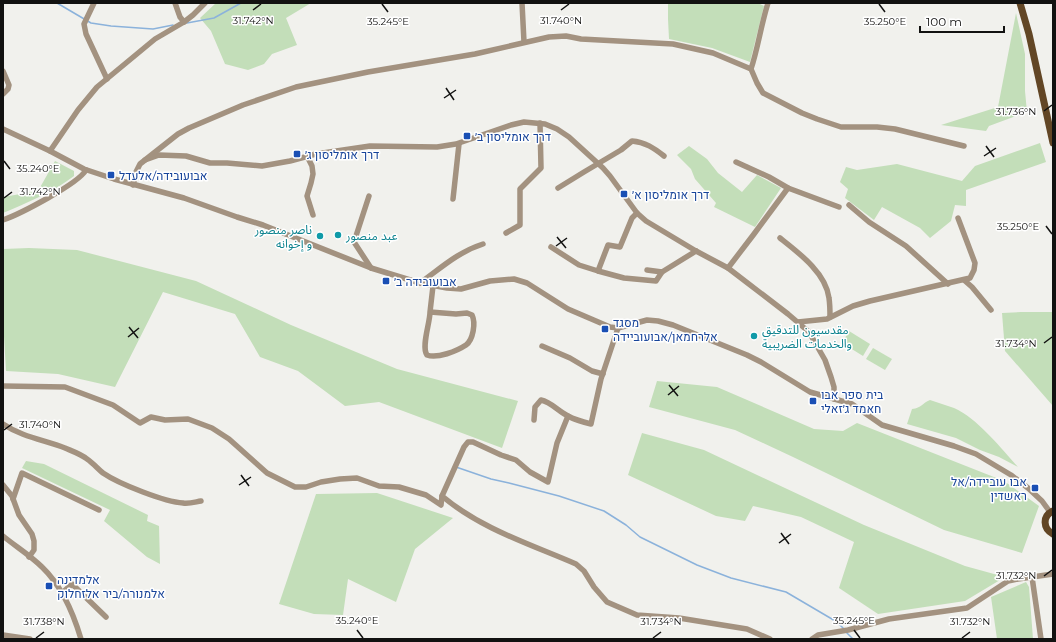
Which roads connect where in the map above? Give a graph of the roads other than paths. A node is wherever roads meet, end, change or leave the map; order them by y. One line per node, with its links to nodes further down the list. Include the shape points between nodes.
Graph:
1 (94, 3): 11 (street, via 84,24 86,34)
2 (175, 3): 7 (street)
3 (205, 3): 7 (street)
4 (522, 3): 8 (street)
5 (768, 3): 9 (street)
6 (1020, 3): 15 (main road)
7 (184, 22): 11 (street, via 155,39)
8 (524, 42): 9 (street, via 566,36 581,40 673,44 713,53); 21 (street, via 475,54 296,87 243,105 189,128)
9 (750, 69): 17 (street, via 763,93 828,124 841,127 895,129)
10 (3, 71): 12 (street, via 8,85)
11 (107, 79): 18 (street, via 96,87)
12 (3, 94)
13 (540, 123): 16 (street, via 524,122 511,125); 23 (street, via 569,137); 36 (street, via 541,168 520,189 520,224)
14 (3, 129): 18 (street)
15 (1053, 143)
16 (459, 144): 19 (street, via 437,147 370,146); 29 (street)
17 (964, 146)
18 (50, 151): 24 (street)
19 (307, 156): 21 (street, via 262,166 210,164 174,155 159,155); 33 (street, via 312,166 312,184 307,196)
20 (664, 156): 23 (street, via 654,148 632,141)
21 (145, 160): 25 (street, via 136,172)
22 (736, 162): 27 (street)
23 (598, 164): 26 (street); 32 (street, via 610,176)
24 (86, 170): 25 (street); 35 (street, via 83,175 62,189)
25 (133, 185): 41 (street, via 184,198 263,225)
26 (558, 188)
27 (788, 188): 31 (street); 42 (street)
28 (369, 196): 41 (street, via 354,242)
29 (453, 199)
30 (849, 205): 48 (street, via 869,222 906,246)
31 (839, 207)
32 (637, 214): 40 (street); 44 (street, via 632,218 620,246 608,244)
33 (312, 215)
34 (958, 218): 46 (street, via 975,263 973,275)
35 (3, 220)
36 (506, 233)
37 (780, 238): 52 (street, via 800,253 824,284 829,297)
38 (483, 244): 47 (street, via 456,255)
39 (550, 247): 44 (street, via 579,265)
40 (696, 251): 42 (street); 45 (street)
41 (371, 268): 47 (street)
42 (728, 268): 53 (street)
43 (647, 270): 45 (street)
44 (598, 271): 45 (street, via 624,278 656,281)
45 (662, 272)
46 (964, 280): 48 (street); 50 (street)
47 (420, 283): 49 (street)
48 (948, 284): 52 (street, via 870,301)
49 (433, 286): 51 (street); 54 (street, via 461,289 490,281 514,279 527,283 568,309)
50 (991, 310)
51 (430, 312): 51 (street, via 424,348 427,355 450,353 467,344 474,326 474,318 470,314)
52 (830, 317): 53 (street)
53 (798, 322): 58 (street, via 809,332 825,360 831,377)
54 (618, 328): 56 (street); 58 (street, via 647,320 673,325 761,362 810,392)
55 (542, 346): 56 (street)
56 (603, 374): 59 (street, via 592,424)
57 (3, 386): 63 (street, via 65,387 113,405 140,423 151,417 165,420 188,419 212,428 229,439 267,473 295,487 357,478 379,486 399,487 426,495 441,505)
58 (834, 399): 67 (street, via 852,404 882,425 976,454 1011,475)
59 (568, 416): 60 (street, via 547,401 540,400 535,407); 63 (street, via 557,443 548,482 516,460 468,442)
60 (534, 420)
61 (3, 424): 65 (street, via 31,438 77,453 104,473 139,490 183,503)
62 (3, 485): 64 (street)
63 (442, 496): 78 (street, via 468,516 495,530 576,564 607,602 637,615 679,618 747,629)
64 (13, 498): 66 (street, via 22,473); 70 (street, via 19,515 34,541 34,550)
65 (201, 501)
66 (99, 510)
67 (1052, 511): 68 (main road, via 1047,515 1045,524 1048,532)
68 (1053, 534)
69 (3, 536): 70 (street)
70 (29, 557): 73 (street, via 42,567)
71 (1053, 574): 72 (street)
72 (1032, 577): 79 (street, via 1008,581 967,608 889,619 818,635); 80 (street)
73 (62, 593): 74 (street, via 72,584); 77 (street)
74 (106, 617)
75 (3, 635): 76 (street)
76 (30, 639)
77 (81, 639)
78 (770, 639)
79 (812, 639)
80 (1041, 639)

